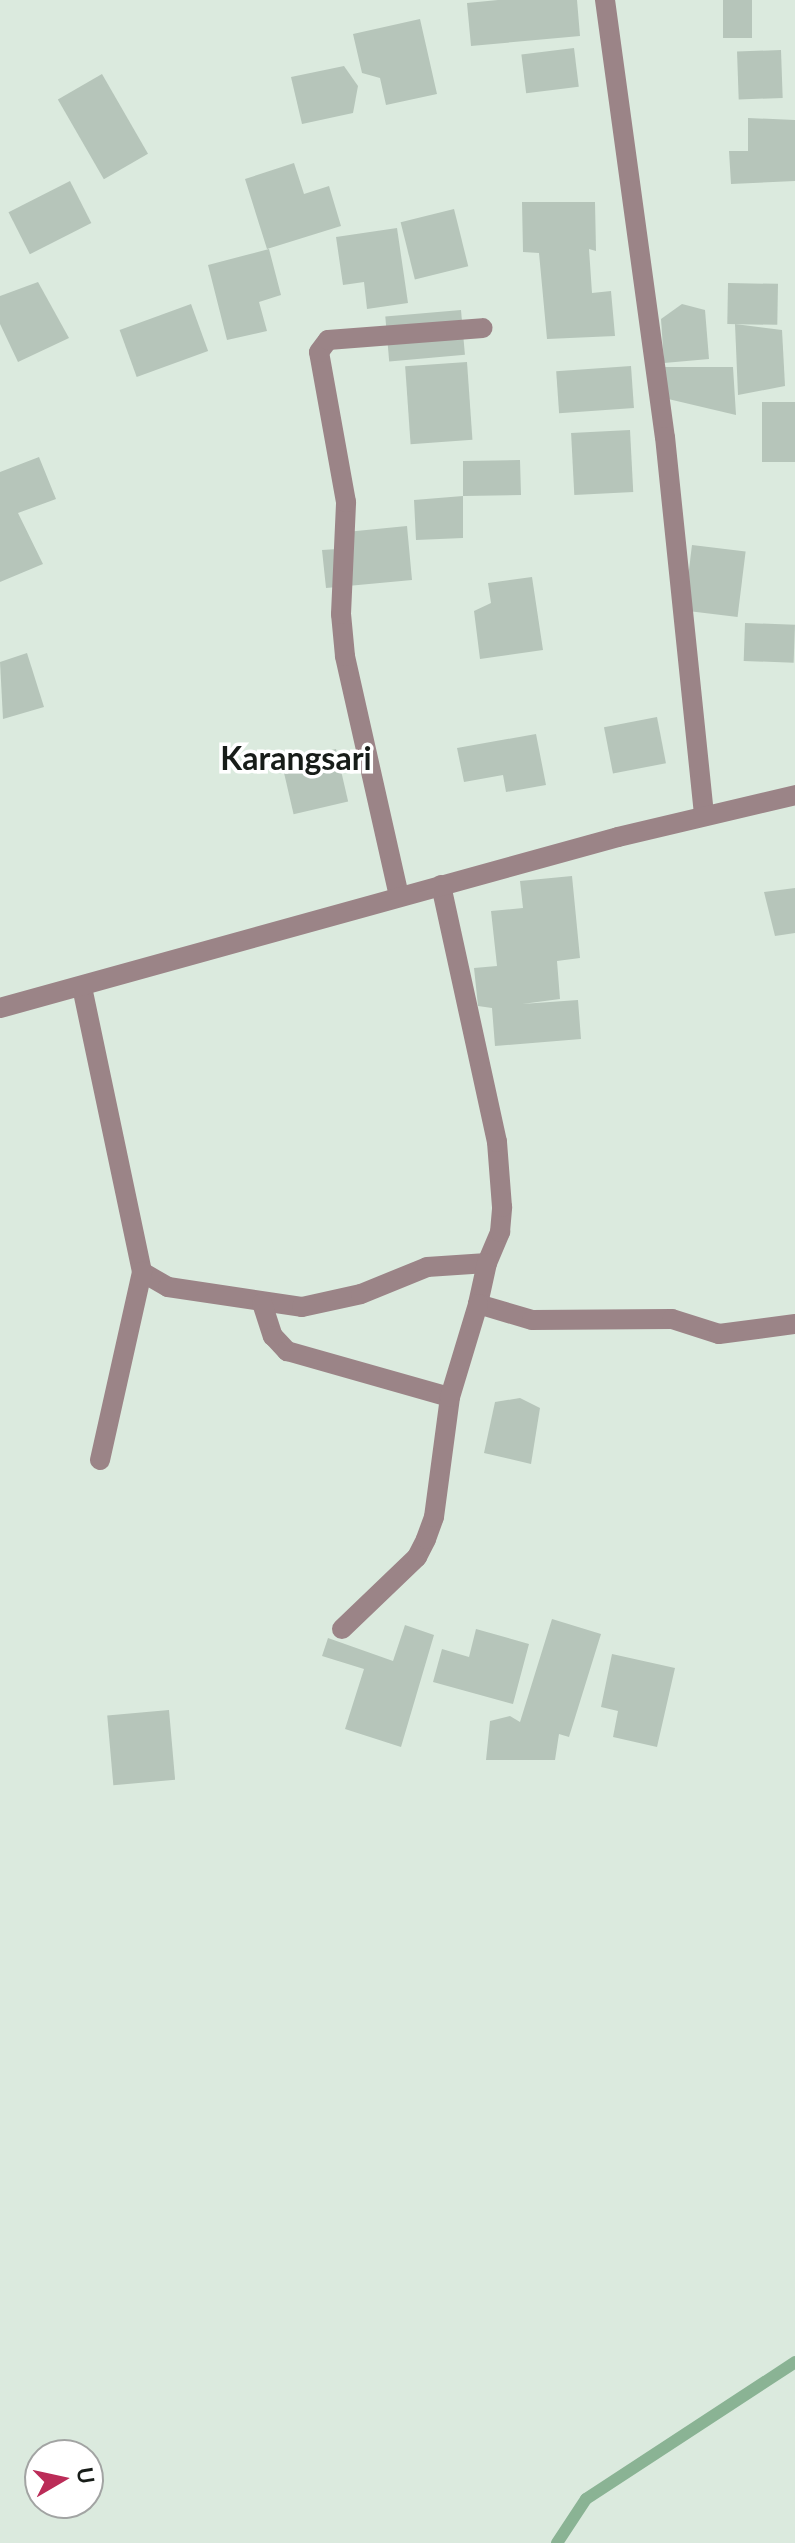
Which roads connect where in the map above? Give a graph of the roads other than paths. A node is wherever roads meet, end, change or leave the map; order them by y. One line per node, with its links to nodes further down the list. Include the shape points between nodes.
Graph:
1 (605, 0): 4 (street, via 665,437)
2 (483, 328): 6 (street, via 328,340 319,352 346,502 341,614 345,656)
3 (795, 795): 4 (street)
4 (704, 815): 5 (street)
5 (441, 885): 6 (street); 9 (street, via 497,1142 501,1220)
6 (399, 896): 7 (street)
7 (82, 987): 8 (street); 10 (street)
8 (0, 1008)
9 (487, 1263): 11 (street, via 427,1267 327,1304); 12 (street)
10 (142, 1272): 11 (street, via 168,1287); 15 (street)
11 (262, 1303): 14 (street, via 273,1336 287,1351)
12 (478, 1304): 13 (street, via 532,1320 672,1319 719,1334); 14 (street)
13 (795, 1324)
14 (450, 1397): 16 (street, via 434,1517 426,1539 417,1557)
15 (100, 1460)
16 (342, 1629)

